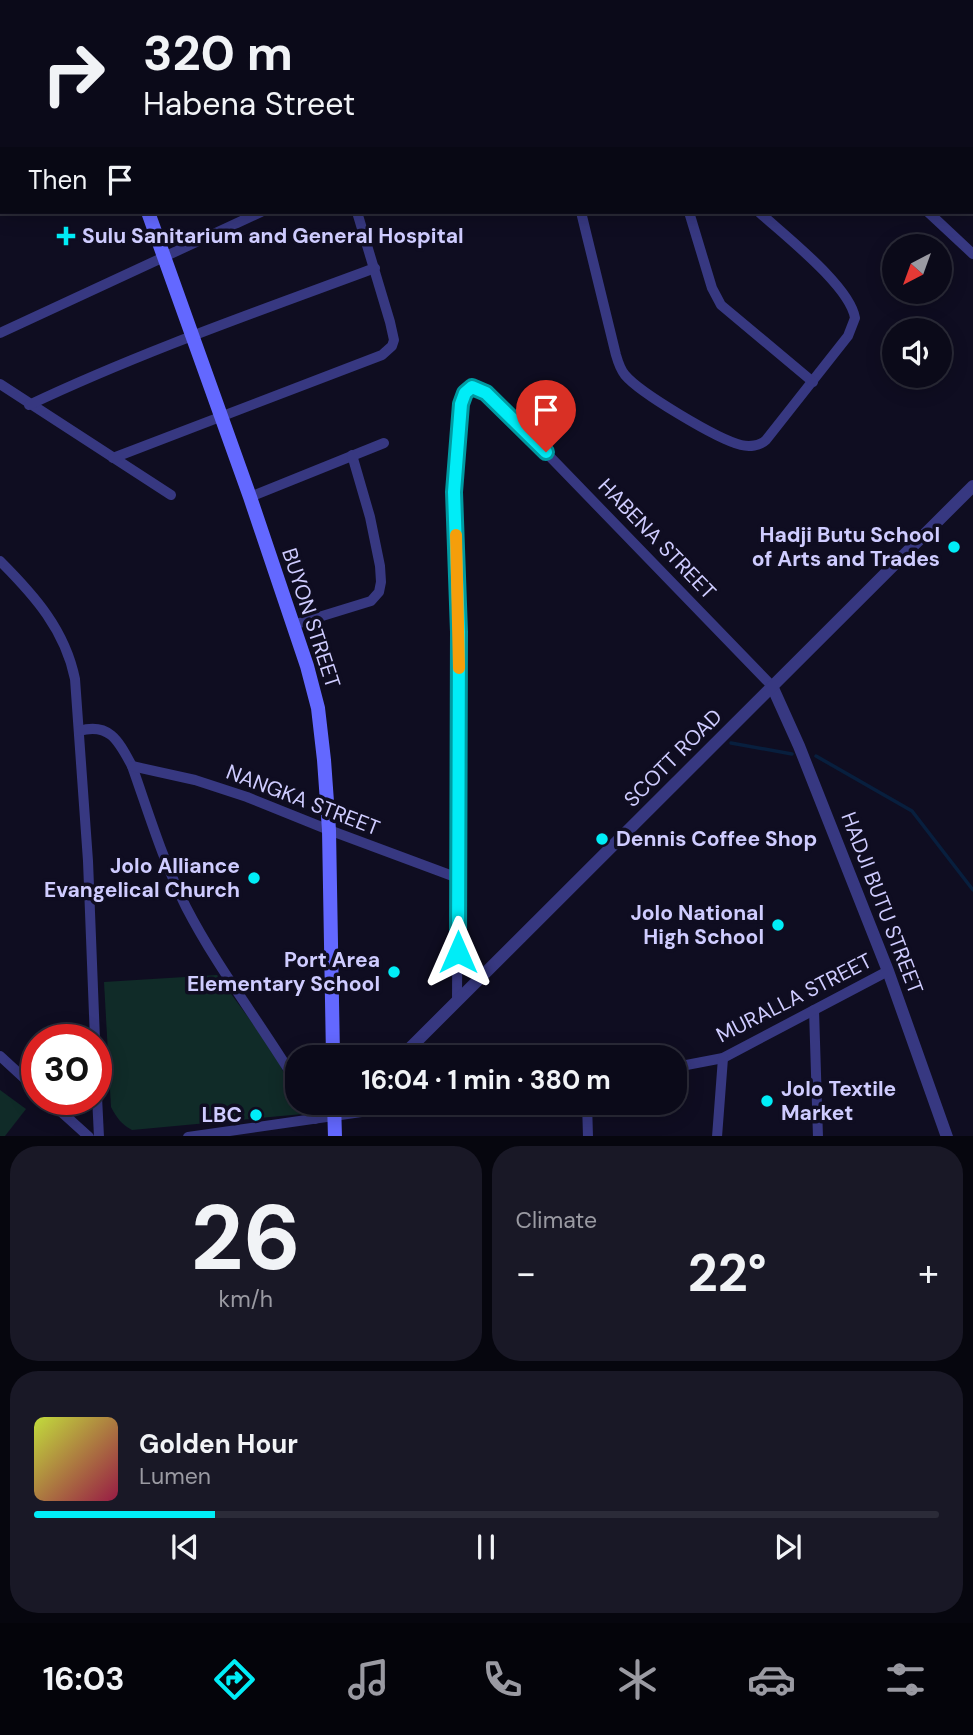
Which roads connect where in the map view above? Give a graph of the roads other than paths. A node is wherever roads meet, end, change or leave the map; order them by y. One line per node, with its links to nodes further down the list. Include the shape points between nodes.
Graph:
1 (149, 214): 9 (main road, BUYON STREET)
2 (257, 214): 9 (street)
3 (358, 214): 10 (street)
4 (581, 214): 13 (street, via 618,362 636,385 718,436 746,446 762,444)
5 (690, 214): 13 (street, via 721,305)
6 (765, 214): 13 (street, via 835,284 854,312 848,336)
7 (930, 214): 8 (street)
8 (973, 254)
9 (164, 257): 11 (street); 12 (main road, BUYON STREET)
10 (375, 268): 12 (street); 16 (street, via 394,340 388,350)
11 (0, 333)
12 (193, 337): 15 (street); 16 (main road, BUYON STREET)
13 (813, 382)
14 (0, 384): 15 (street)
15 (29, 405): 19 (street)
16 (221, 416): 19 (street); 22 (main road, BUYON STREET)
17 (384, 443): 18 (street)
18 (352, 455): 22 (street); 24 (street, via 380,566 379,592 371,601)
19 (113, 457): 21 (street)
20 (973, 486): 25 (street, SCOTT ROAD)
21 (171, 495)
22 (250, 496): 24 (main road, BUYON STREET)
23 (0, 561): 26 (street, via 46,611 62,638 75,679)
24 (293, 625): 28 (main road, BUYON STREET, via 318,708)
25 (772, 686): 29 (street, HABENA STREET, via 486,393 472,387 467,390 461,404 454,492 459,632); 30 (street, HADJI BUTU STREET); 31 (street, SCOTT ROAD)
26 (79, 731): 27 (street, via 96,728 110,733); 33 (street)
27 (132, 766): 28 (street, NANGKA STREET, via 195,780); 39 (street, via 161,853 188,910)
28 (329, 830): 29 (street, NANGKA STREET); 34 (main road, BUYON STREET)
29 (458, 878): 31 (street, HABENA STREET)
30 (888, 971): 32 (street, MURALLA STREET); 55 (street, HADJI BUTU STREET)
31 (457, 1001): 35 (street, SCOTT ROAD)
32 (814, 1010): 37 (street, MURALLA STREET); 54 (street)
33 (94, 1024)
34 (333, 1045)
35 (413, 1045)
36 (0, 1056): 40 (street)
37 (723, 1058): 38 (street, MURALLA STREET); 53 (street)
38 (687, 1065)
39 (285, 1066)
40 (21, 1075)
41 (65, 1115): 48 (street)
42 (98, 1115): 49 (street)
43 (313, 1115): 47 (street)
44 (321, 1115): 47 (street)
45 (335, 1115): 51 (main road)
46 (587, 1115): 52 (street)
47 (315, 1119): 50 (street)
48 (89, 1136)
49 (99, 1136)
50 (188, 1136)
51 (334, 1136)
52 (588, 1136)
53 (717, 1136)
54 (818, 1136)
55 (947, 1136)

